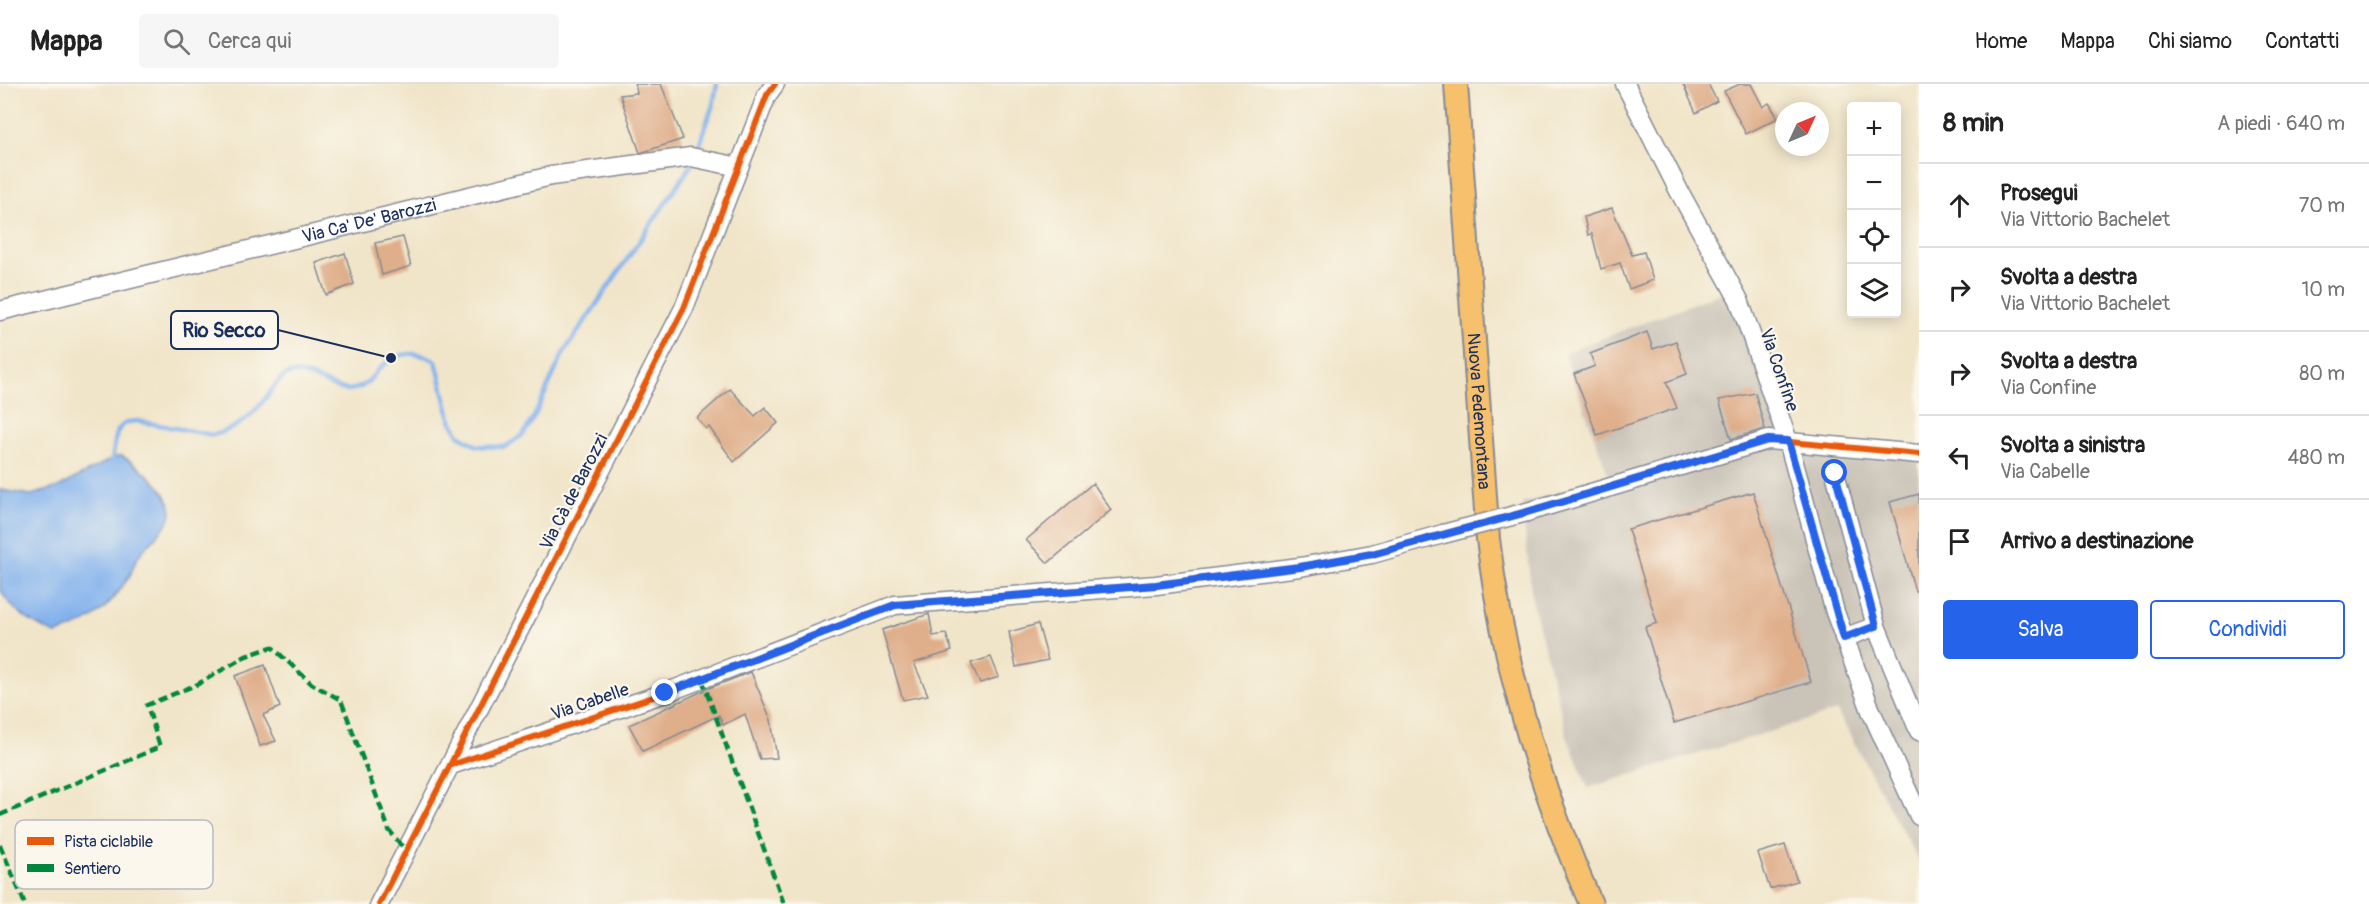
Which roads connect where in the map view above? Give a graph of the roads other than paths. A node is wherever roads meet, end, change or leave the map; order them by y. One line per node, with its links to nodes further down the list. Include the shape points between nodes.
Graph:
1 (775, 84): 4 (street, Via Cà de Barozzi)
2 (1456, 84): 15 (main road, Nuova Pedemontana, via 1494,587 1534,755 1558,825)
3 (1624, 84): 6 (street, Via Confine, via 1739,300)
4 (739, 167): 5 (street, Via Ca' De' Barozzi, via 698,159 551,176); 12 (street, Via Cà de Barozzi, via 684,308)
5 (0, 311)
6 (1788, 441): 7 (street, Via Cabelle); 10 (street, Via Confine); 12 (street, Via Cabelle, bridge, via 1760,442 1372,554 1156,585 895,605 665,693)
7 (1919, 454)
8 (1835, 473): 9 (street)
9 (1876, 626): 10 (street); 11 (street)
10 (1844, 638): 13 (street, Via Confine, via 1871,711)
11 (1919, 731)
12 (452, 765): 14 (street, Via Cà de Barozzi)
13 (1919, 816)
14 (379, 904)
15 (1592, 904)

